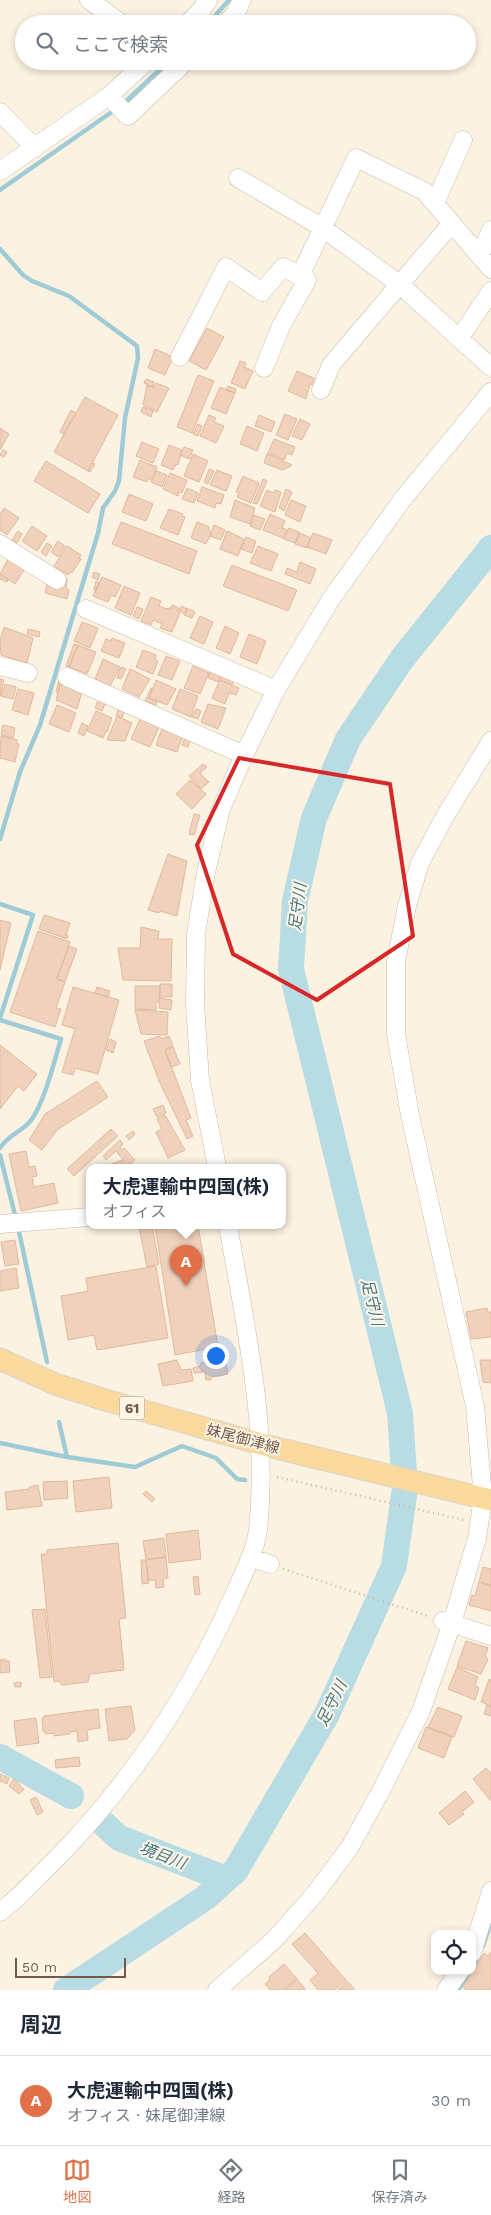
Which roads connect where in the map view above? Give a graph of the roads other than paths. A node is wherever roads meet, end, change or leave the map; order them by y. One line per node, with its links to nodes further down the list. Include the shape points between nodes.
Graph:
1 (89, 0): 4 (street)
2 (208, 0): 5 (street)
3 (242, 0): 6 (street)
4 (110, 15)
5 (197, 15)
6 (234, 15)
7 (141, 70): 9 (street)
8 (177, 70): 9 (street, via 128,116)
9 (117, 104): 12 (street)
10 (0, 112): 12 (street)
11 (463, 140): 15 (street)
12 (35, 148): 13 (street)
13 (0, 171)
14 (238, 178): 17 (street)
15 (435, 203): 16 (street); 17 (street, via 424,191 356,158)
16 (452, 223): 19 (street); 21 (street)
17 (323, 228): 20 (street); 21 (street)
18 (491, 230): 19 (street)
19 (485, 262)
20 (300, 276): 24 (street, via 283,267 262,292 226,267); 26 (street, via 307,280 281,326)
21 (398, 284): 23 (street); 27 (street, via 331,365)
22 (491, 290): 23 (street)
23 (459, 339): 25 (street)
24 (180, 357)
25 (491, 367)
26 (264, 368)
27 (321, 390)
28 (491, 392): 35 (street, via 402,500 331,599)
29 (0, 544): 30 (street)
30 (56, 580)
31 (86, 609): 35 (street)
32 (0, 666): 33 (street)
33 (28, 673)
34 (66, 677): 37 (street)
35 (276, 690): 37 (street)
36 (491, 741): 44 (street, via 420,864 407,906 396,961 396,1034 410,1115 475,1406)
37 (244, 755): 38 (street, via 222,810 206,872 196,934 195,1004 200,1080)
38 (216, 1164)
39 (86, 1217): 40 (street)
40 (12, 1224)
41 (229, 1229): 43 (street)
42 (0, 1359): 43 (main road, 妹尾御津線 / 61, via 55,1384)
43 (264, 1445): 44 (main road, 妹尾御津線 / 61); 45 (street, via 258,1532)
44 (480, 1497): 47 (street, via 476,1538)
45 (250, 1558): 46 (street); 50 (street, via 221,1625 142,1759 74,1840)
46 (270, 1564)
47 (448, 1622): 48 (street); 53 (street, via 421,1710 350,1847 274,1940)
48 (491, 1636)
49 (491, 1891): 51 (street)
50 (0, 1912)
51 (476, 1940)
52 (457, 1975): 54 (street)
53 (217, 1990)
54 (446, 1990)

